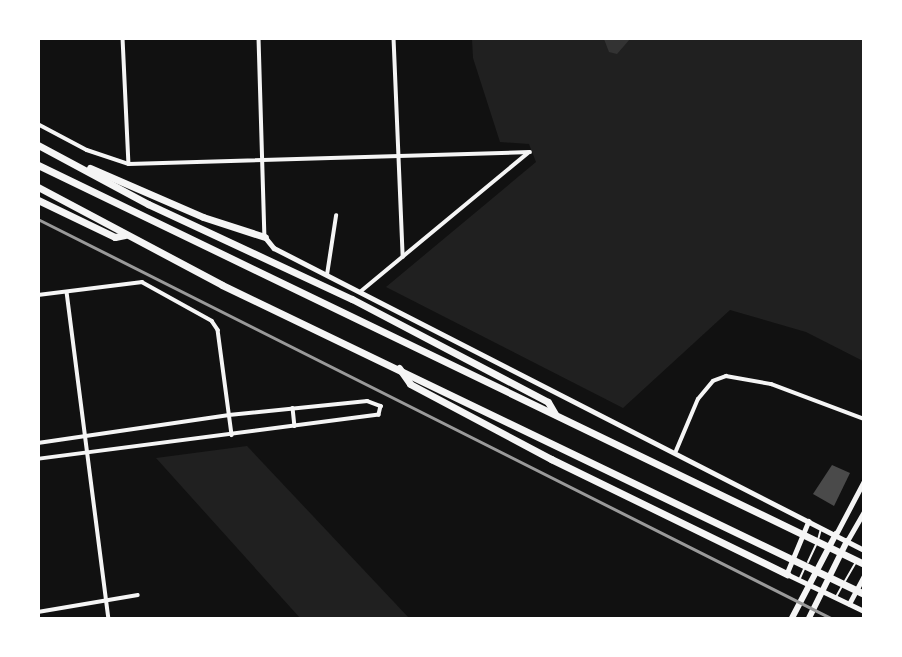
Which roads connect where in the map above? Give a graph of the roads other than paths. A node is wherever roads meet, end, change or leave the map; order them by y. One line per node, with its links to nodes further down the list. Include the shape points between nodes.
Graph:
1 (123, 38): 9 (street)
2 (259, 38): 8 (street)
3 (394, 38): 6 (street)
4 (38, 124): 9 (street, via 87,150)
5 (38, 145): 7 (highway)
6 (398, 156): 8 (street); 16 (street); 16 (street, via 530,152)
7 (63, 158): 15 (highway, via 203,218); 23 (highway, via 364,305 548,402)
8 (266, 161): 9 (street); 15 (street)
9 (130, 164)
10 (38, 165): 23 (highway, via 206,250)
11 (38, 187): 14 (highway)
12 (38, 200): 14 (highway, via 114,237)
13 (336, 216): 17 (street)
14 (125, 235): 21 (highway)
15 (265, 237): 17 (street, via 274,248)
16 (403, 257): 19 (street)
17 (327, 275): 19 (street)
18 (67, 292): 20 (street); 24 (street, via 142,282 212,321 218,330); 28 (street)
19 (360, 292): 30 (street)
20 (38, 295)
21 (399, 367): 41 (highway, via 410,384 433,397); 46 (highway)
22 (293, 408): 24 (street); 26 (street); 26 (street, via 374,401 381,406 379,415)
23 (556, 414): 40 (highway)
24 (229, 415): 27 (street); 28 (street)
25 (863, 419): 30 (street, via 771,384 726,376 713,381 698,399)
26 (295, 426): 27 (street)
27 (232, 435): 31 (street)
28 (86, 436): 29 (street); 31 (street)
29 (38, 443)
30 (676, 451): 35 (street)
31 (89, 453): 32 (street); 49 (street)
32 (38, 459)
33 (863, 481): 37 (main road)
34 (863, 512): 38 (main road)
35 (809, 521): 36 (lane); 37 (street); 41 (street)
36 (822, 530): 37 (lane); 43 (lane)
37 (833, 533): 38 (street); 44 (main road)
38 (847, 541): 39 (street); 45 (main road)
39 (863, 550): 48 (lane)
40 (863, 564)
41 (787, 574): 43 (street)
42 (863, 576): 50 (street)
43 (799, 580): 44 (street)
44 (811, 585): 45 (street); 54 (main road)
45 (821, 590): 48 (street); 55 (main road)
46 (863, 594)
47 (138, 595): 49 (street)
48 (836, 598): 50 (street)
49 (107, 603): 52 (street); 53 (street)
50 (849, 604): 51 (street)
51 (863, 611)
52 (38, 612)
53 (109, 618)
54 (792, 618)
55 (809, 618)

